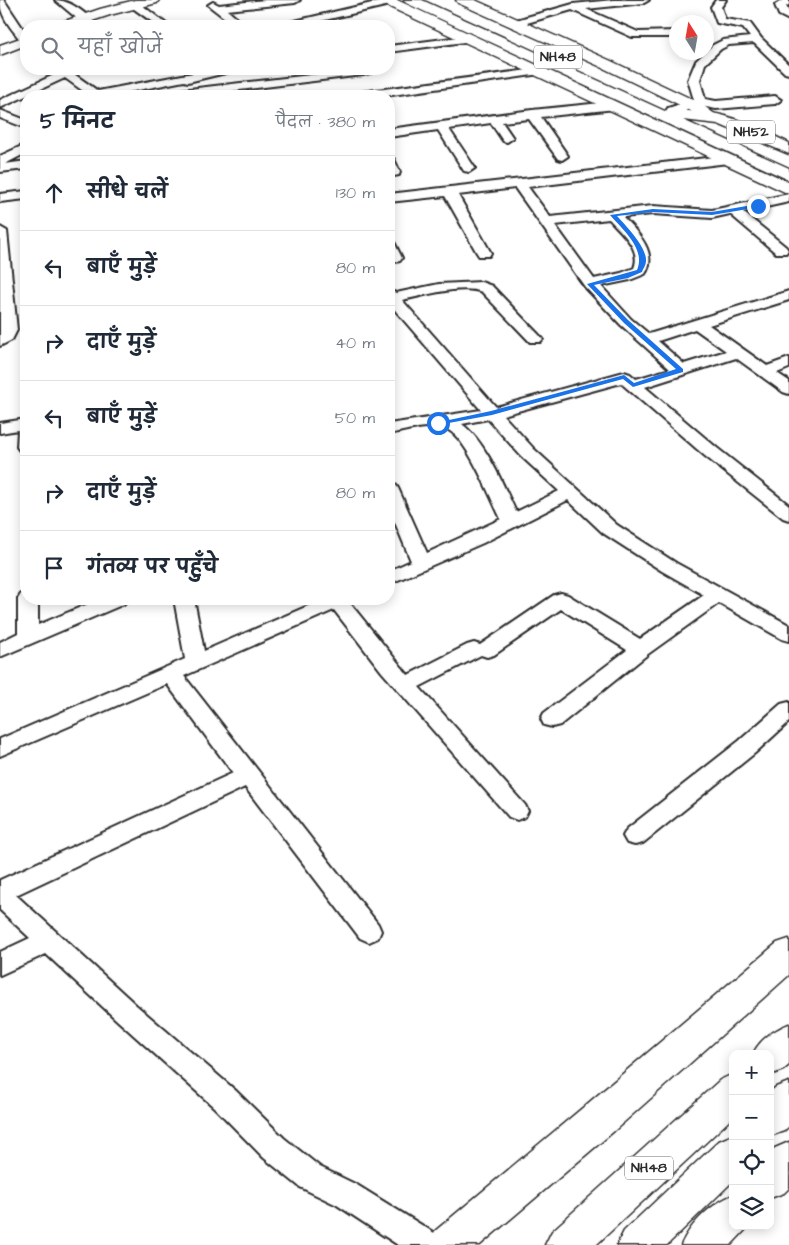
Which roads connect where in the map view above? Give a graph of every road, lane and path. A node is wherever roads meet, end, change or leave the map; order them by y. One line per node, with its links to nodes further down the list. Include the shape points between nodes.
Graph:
1 (60, 0): 19 (street)
2 (150, 0): 14 (main road)
3 (208, 0): 16 (street)
4 (295, 0): 16 (street)
5 (411, 0): 73 (main road, NH48)
6 (434, 0): 56 (main road, NH48)
7 (463, 0): 24 (main road)
8 (557, 0): 15 (street)
9 (644, 0): 15 (street)
10 (721, 0): 30 (street, via 716,7 721,21 746,25)
11 (388, 1): 23 (street); 29 (main road)
12 (789, 1): 17 (street, via 780,5)
13 (0, 2): 18 (street)
14 (134, 4): 20 (main road); 21 (street)
15 (574, 7): 24 (street); 26 (street)
16 (218, 8): 22 (street)
17 (789, 17)
18 (5, 19): 28 (street)
19 (86, 20)
20 (94, 20)
21 (156, 20)
22 (233, 20)
23 (313, 20)
24 (514, 24): 56 (main road, via 604,63)
25 (634, 24): 26 (street)
26 (617, 25): 27 (street, via 636,35)
27 (669, 34)
28 (20, 36)
29 (468, 39): 34 (street); 37 (main road)
30 (757, 40): 36 (street); 56 (street, via 727,42 716,47 700,63)
31 (20, 41): 33 (street)
32 (20, 42): 35 (main road)
33 (0, 45)
34 (395, 48)
35 (0, 50)
36 (787, 70)
37 (536, 72): 51 (street); 55 (main road)
38 (57, 75): 44 (street)
39 (73, 75): 45 (street)
40 (203, 75): 42 (street)
41 (329, 75): 43 (street)
42 (194, 77): 46 (street); 47 (street); 48 (street)
43 (257, 85): 49 (street); 50 (street)
44 (28, 90)
45 (90, 90)
46 (123, 90)
47 (162, 90)
48 (203, 90)
49 (213, 90)
50 (260, 90)
51 (395, 92)
52 (20, 94): 54 (street)
53 (775, 100): 56 (street)
54 (0, 104)
55 (611, 106): 58 (street); 68 (main road)
56 (686, 108): 64 (main road, NH52); 69 (main road, NH48, via 724,133)
57 (0, 114): 60 (street)
58 (532, 114): 59 (street); 66 (street)
59 (494, 119): 61 (street); 63 (street)
60 (20, 122)
61 (441, 126): 62 (street); 72 (street)
62 (395, 133)
63 (507, 138)
64 (789, 149)
65 (20, 151): 67 (street)
66 (562, 156)
67 (0, 160)
68 (724, 160): 74 (street); 75 (main road)
69 (789, 163)
70 (20, 166): 71 (street)
71 (0, 168)
72 (469, 168)
73 (789, 175)
74 (519, 184): 76 (street); 83 (street)
75 (789, 190)
76 (449, 191): 78 (street); 86 (street)
77 (20, 196): 79 (street)
78 (395, 197)
79 (0, 198)
80 (789, 198): 81 (street)
81 (734, 210): 82 (street, via 692,214 653,210); 85 (street)
82 (613, 215): 83 (street); 87 (street, via 630,234 644,262 640,271 626,277)
83 (546, 222): 87 (street)
84 (0, 231): 94 (street, via 9,330 7,337)
85 (781, 250)
86 (484, 253)
87 (590, 284): 93 (street)
88 (789, 295): 91 (street)
89 (395, 303): 92 (street, via 438,288 476,285 488,289)
90 (395, 306): 101 (street)
91 (699, 325): 93 (street); 95 (street)
92 (535, 339)
93 (646, 340): 97 (street)
94 (0, 341)
95 (737, 353): 97 (street); 98 (street)
96 (789, 363): 98 (street)
97 (681, 370): 99 (street)
98 (765, 372): 100 (street)
99 (633, 385): 101 (street, via 624,377); 108 (street)
100 (789, 390)
101 (492, 413): 102 (street); 106 (street)
102 (438, 423): 105 (street); 109 (street, via 461,431)
103 (20, 425): 104 (street)
104 (0, 428)
105 (395, 428)
106 (569, 493): 109 (street); 112 (street, via 610,529 669,568)
107 (395, 502): 110 (street)
108 (789, 514)
109 (512, 522): 110 (street)
110 (422, 563): 111 (street)
111 (395, 575)
112 (718, 594): 118 (street); 120 (street)
113 (28, 605): 119 (street)
114 (103, 605): 119 (street)
115 (185, 605): 122 (street)
116 (310, 605): 122 (street)
117 (343, 605): 124 (street)
118 (783, 625)
119 (28, 637): 121 (street)
120 (641, 649): 124 (street, via 561,600 481,650); 126 (street)
121 (0, 650)
122 (196, 663): 123 (street)
123 (171, 674): 127 (street); 128 (street)
124 (405, 685): 129 (street)
125 (789, 710): 130 (street)
126 (552, 719)
127 (0, 748)
128 (248, 776): 131 (street); 133 (street)
129 (517, 811)
130 (635, 836)
131 (0, 891)
132 (0, 895): 134 (street)
133 (370, 931)
134 (49, 940): 136 (street); 146 (street, via 225,1098 274,1148 310,1177 346,1195)
135 (789, 954): 147 (main road)
136 (0, 964)
137 (789, 1041): 138 (main road)
138 (774, 1054)
139 (730, 1095): 148 (main road, NH48)
140 (789, 1100): 141 (main road)
141 (774, 1114)
142 (729, 1158): 149 (main road)
143 (789, 1161): 144 (main road)
144 (774, 1175)
145 (729, 1219): 150 (main road)
146 (426, 1245)
147 (449, 1245)
148 (566, 1245)
149 (638, 1245)
150 (702, 1245)

